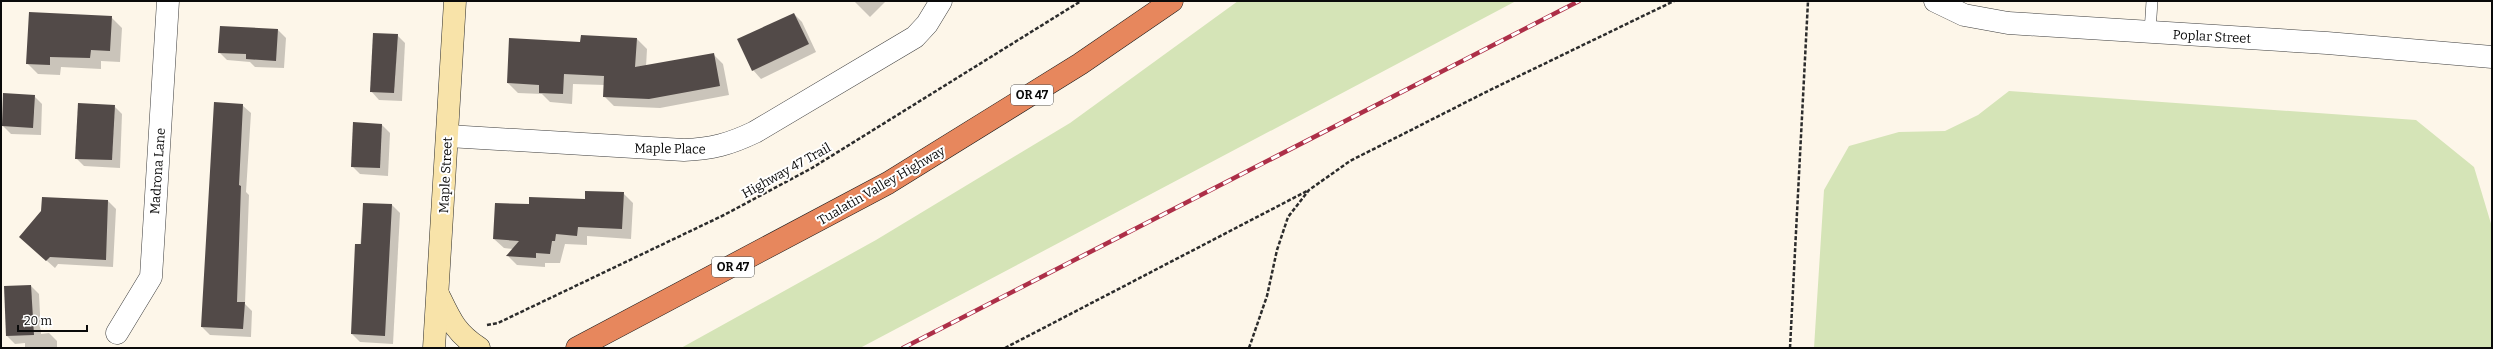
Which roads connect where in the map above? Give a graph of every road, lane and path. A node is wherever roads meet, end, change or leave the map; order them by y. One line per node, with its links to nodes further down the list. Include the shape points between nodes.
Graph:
1 (168, 1): 16 (street, Madrona Lane, via 151,278)
2 (455, 1): 12 (street, Maple Street)
3 (941, 1): 12 (street, Maple Place, via 927,24 915,37 755,132 732,143 710,149 676,150)
4 (1080, 1): 15 (path, Highway 47 Trail, via 784,183 724,215 498,323)
5 (1172, 1): 19 (highway, Tualatin Valley Highway / OR 47, via 1080,64 888,183)
6 (1674, 1): 13 (path, via 1350,161)
7 (1808, 1): 22 (path)
8 (1935, 1): 10 (street, Poplar Street, via 1964,15 2008,23)
9 (2152, 1): 10 (lane)
10 (2150, 32): 11 (street, Poplar Street)
11 (2492, 57)
12 (448, 136): 14 (street, Maple Street)
13 (1309, 190): 20 (path); 21 (path, via 1288,217 1277,250 1267,296)
14 (438, 295): 17 (street, Maple Street); 18 (street, via 454,328)
15 (486, 325)
16 (117, 333)
17 (434, 348)
18 (479, 348)
19 (577, 348)
20 (1005, 348)
21 (1249, 348)
22 (1790, 348)

